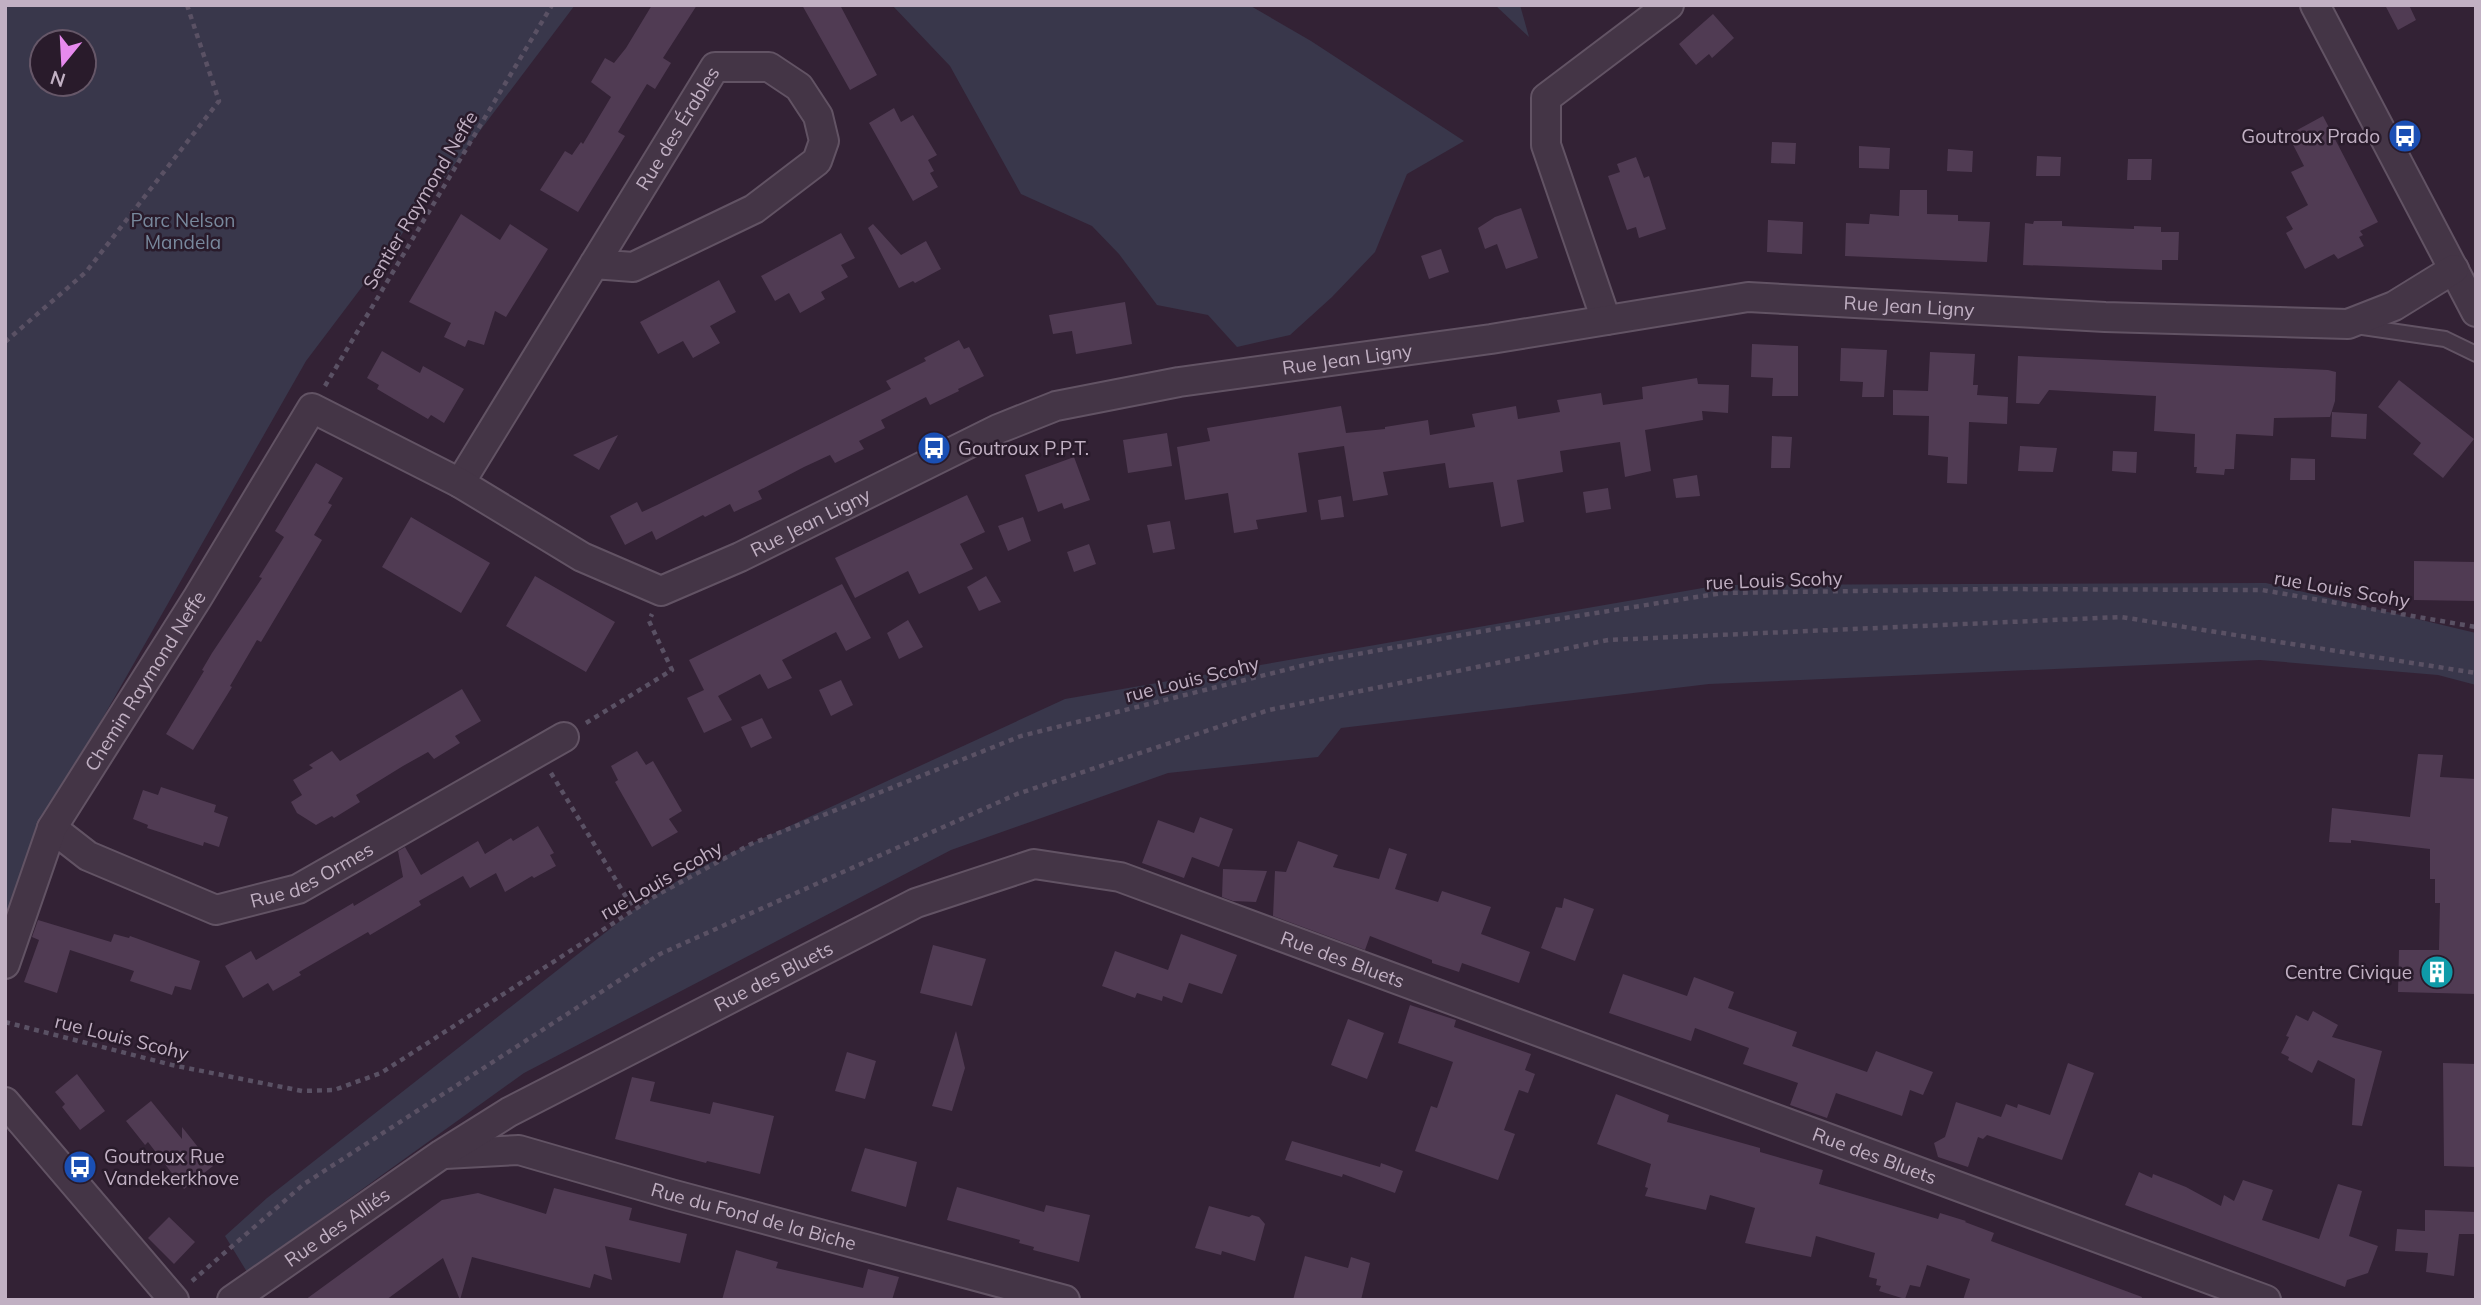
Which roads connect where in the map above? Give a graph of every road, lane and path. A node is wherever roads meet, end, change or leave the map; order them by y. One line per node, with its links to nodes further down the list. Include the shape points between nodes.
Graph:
1 (187, 5): 10 (path, via 219,101 86,272)
2 (552, 5): 12 (path, Sentier Raymond Neffe)
3 (1669, 5): 8 (street, via 1546,98 1546,145)
4 (2315, 5): 6 (street)
5 (594, 264): 5 (street, Rue des Érables, via 715,68 769,67 799,87 818,116 824,141 817,162 754,209 634,267); 13 (street, Rue des Érables)
6 (2454, 269): 7 (street); 9 (street, Rue Jean Ligny, via 2394,306)
7 (2476, 312)
8 (1606, 320): 9 (street, Rue Jean Ligny, via 1748,297 2105,317); 14 (street, Rue Jean Ligny, via 1179,382 1056,406 998,429)
9 (2348, 324): 11 (lane, via 2445,339)
10 (5, 342)
11 (2476, 354)
12 (312, 408): 13 (street); 19 (street, Chemin Raymond Neffe)
13 (460, 483): 14 (street, via 582,557)
14 (662, 591): 17 (path, via 649,621 672,670)
15 (2476, 627): 20 (path, rue Louis Scohy, via 2262,590 1722,593 1325,660 1021,736 751,844)
16 (2476, 673): 25 (path, via 2121,617 1608,640 1269,710 1017,794 660,954 304,1184)
17 (564, 737): 18 (street, Rue des Ormes)
18 (538, 752): 19 (street, Rue des Ormes, via 298,889 216,910 88,856); 20 (path)
19 (52, 828): 21 (street, Chemin Raymond Neffe)
20 (634, 910): 22 (path, rue Louis Scohy, via 381,1073 334,1090 302,1091 185,1068)
21 (5, 964)
22 (5, 1022)
23 (5, 1102): 25 (street)
24 (442, 1154): 26 (street, Rue des Alliés); 27 (street, Rue du Fond de la Biche, via 519,1150); 28 (street, Rue des Bluets, via 509,1112 916,903 1034,864 1119,877)
25 (174, 1298)
26 (232, 1300)
27 (1065, 1300)
28 (2266, 1300)

